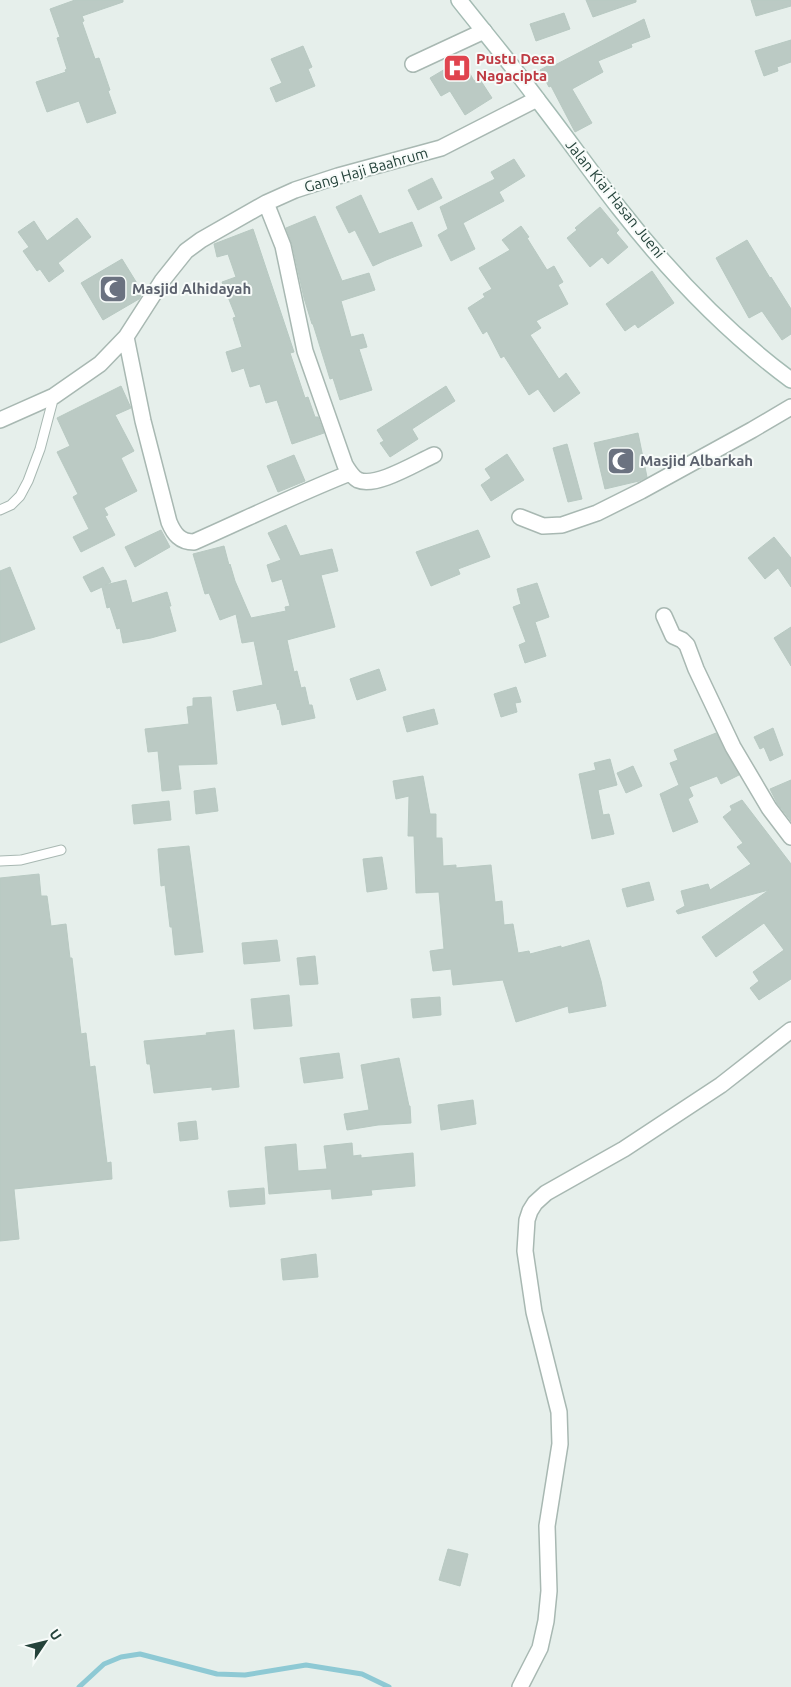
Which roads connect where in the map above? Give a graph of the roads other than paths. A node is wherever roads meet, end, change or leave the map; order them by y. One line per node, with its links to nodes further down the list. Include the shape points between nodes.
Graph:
1 (459, 0): 2 (street, Jalan Kiai Hasan Jueni)
2 (484, 31): 3 (street); 4 (street, Jalan Kiai Hasan Jueni)
3 (413, 64)
4 (537, 98): 5 (street, Gang Haji Baahrum, via 440,148 338,176 295,190); 7 (street, Jalan Kiai Hasan Jueni, via 655,251 726,325)
5 (266, 204): 6 (street, Gang Haji Baahrum, via 186,251); 12 (street, via 283,246 305,351)
6 (126, 337): 8 (street, Gang Haji Baahrum, via 100,364); 12 (street, via 169,522 182,540 194,542)
7 (791, 380)
8 (54, 396): 10 (street, Gang Haji Baahrum); 13 (lane, via 28,481 20,496)
9 (791, 407): 14 (street, via 597,513 562,525 543,526)
10 (0, 420)
11 (434, 455): 12 (street, via 378,481 364,482)
12 (350, 473)
13 (0, 510)
14 (520, 517)
15 (664, 616): 16 (street, via 673,636 687,646 737,754 769,808)
16 (791, 837)
17 (61, 850): 18 (lane, via 20,860)
18 (0, 861)
19 (791, 1030): 20 (street, via 721,1084 624,1149 546,1193 530,1212 525,1251 534,1312 559,1412 560,1444 547,1526 549,1592 546,1621 540,1648)
20 (520, 1687)

